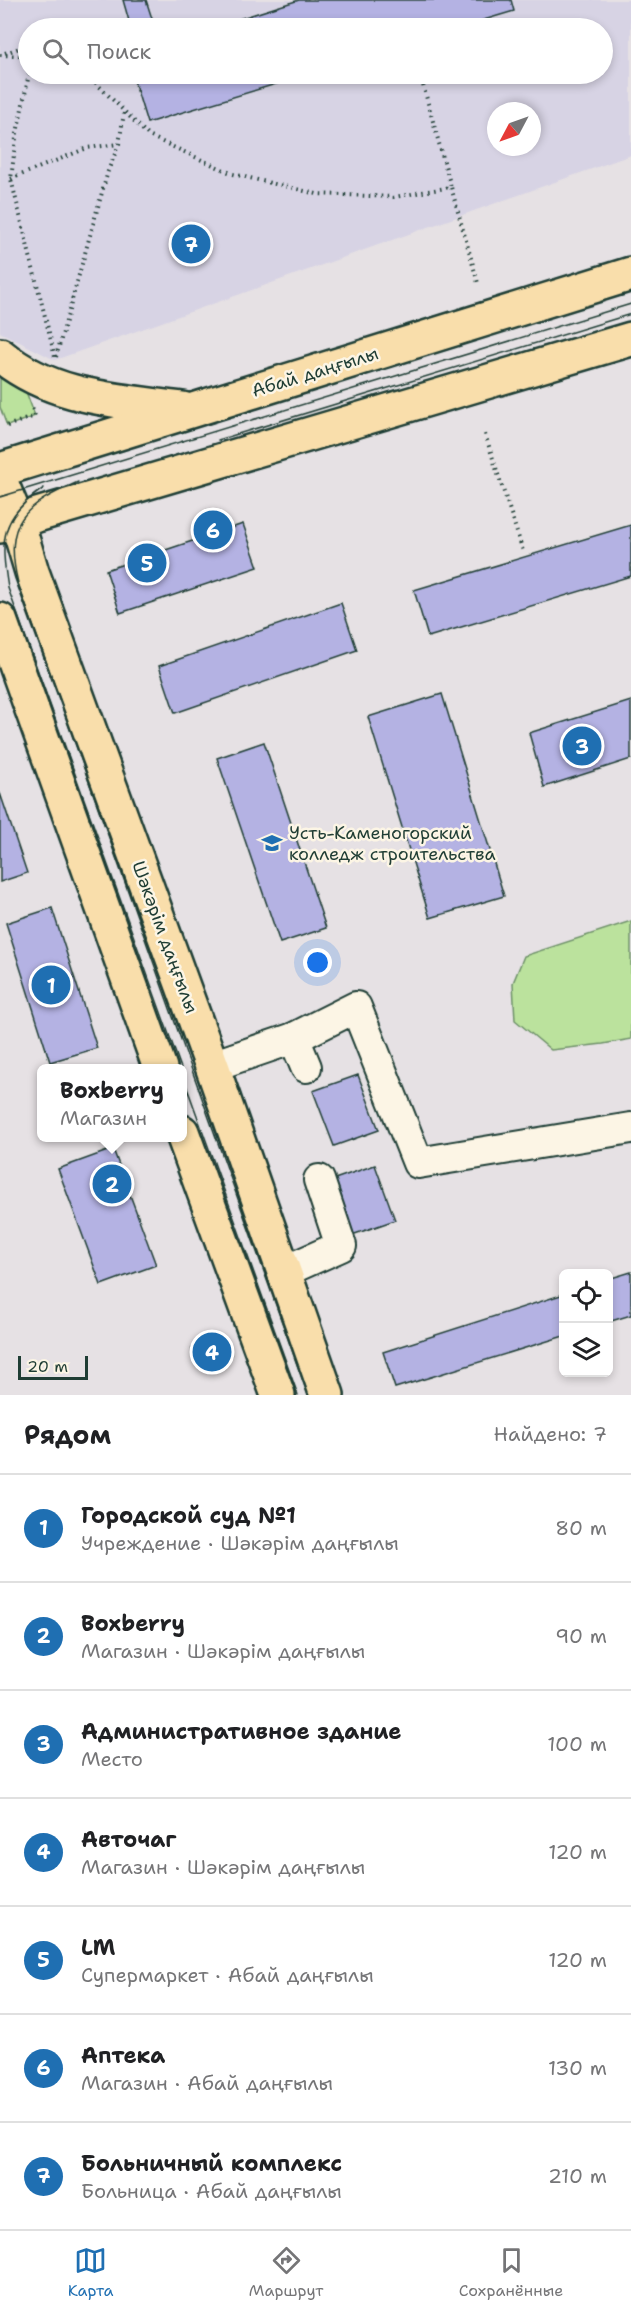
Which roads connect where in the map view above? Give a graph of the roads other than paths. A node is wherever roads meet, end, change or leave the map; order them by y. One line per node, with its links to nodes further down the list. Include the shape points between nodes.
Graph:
1 (631, 274): 4 (main road, Абай даңғылы)
2 (631, 339): 7 (main road)
3 (0, 355): 4 (main road, via 65,391)
4 (191, 410): 5 (main road, Абай даңғылы)
5 (0, 470)
6 (0, 480): 7 (main road, Шәкәрім даңғылы)
7 (8, 524): 11 (main road, Шәкәрім даңғылы, via 32,572)
8 (0, 620): 10 (main road)
9 (294, 1038): 11 (lane); 12 (lane); 13 (lane, via 356,1006 418,1163)
10 (159, 1064)
11 (212, 1066): 16 (main road, Шәкәрім даңғылы)
12 (306, 1067)
13 (631, 1128)
14 (187, 1142): 17 (main road)
15 (319, 1180): 16 (lane, via 342,1246)
16 (283, 1272): 18 (main road, Шәкәрім даңғылы)
17 (278, 1395)
18 (327, 1395)

